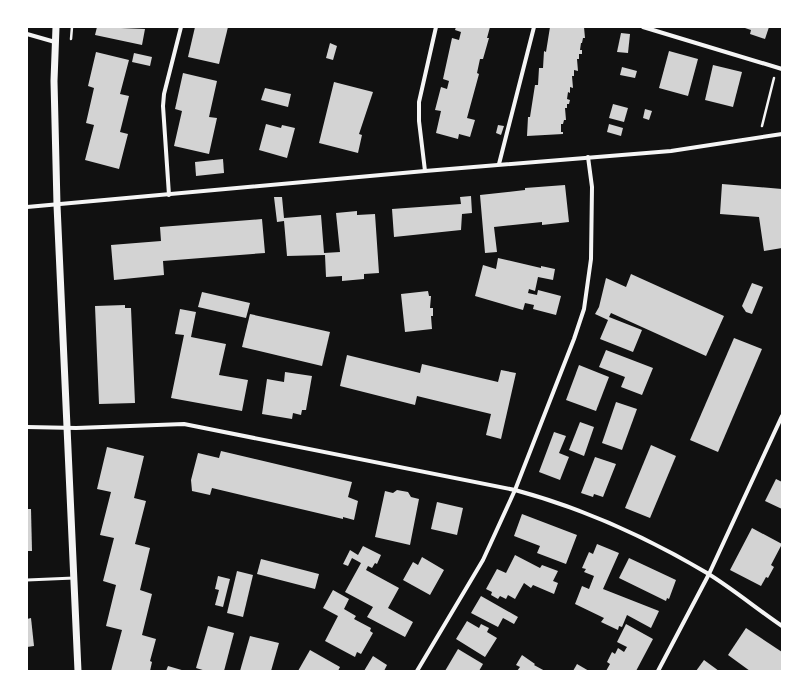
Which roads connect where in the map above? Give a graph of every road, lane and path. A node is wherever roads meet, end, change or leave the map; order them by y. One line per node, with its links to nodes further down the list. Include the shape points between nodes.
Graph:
1 (56, 27): 7 (street)
2 (181, 27): 14 (street, via 164,94)
3 (436, 27): 13 (street, via 420,102 419,121)
4 (534, 27): 12 (street)
5 (643, 27): 8 (street)
6 (27, 34): 7 (street)
7 (55, 42): 15 (street)
8 (780, 69): 10 (path)
9 (782, 134): 10 (street)
10 (759, 138): 11 (street, via 671,151)
11 (588, 157): 12 (street); 20 (street, via 593,224 584,309)
12 (499, 164): 13 (street)
13 (425, 171): 14 (street)
14 (169, 195): 15 (street)
15 (57, 205): 16 (street); 19 (street)
16 (27, 207)
17 (782, 416): 21 (street)
18 (27, 427): 19 (street)
19 (66, 427): 20 (street, via 184,424); 22 (street)
20 (515, 490): 21 (street, via 618,528 663,548); 26 (street, via 483,560)
21 (709, 574): 24 (street); 27 (street)
22 (74, 578): 23 (lane); 25 (street)
23 (27, 580)
24 (782, 626)
25 (78, 671)
26 (417, 671)
27 (658, 671)

